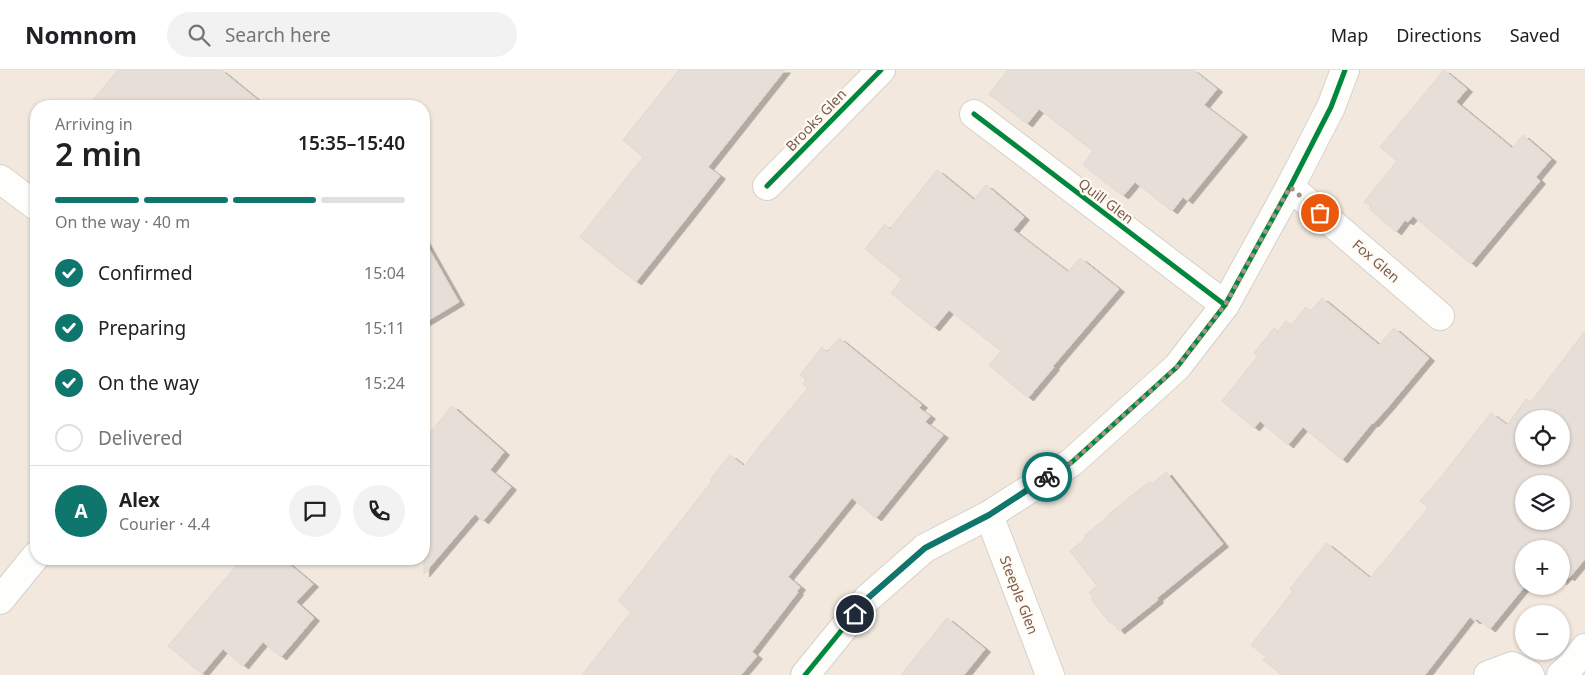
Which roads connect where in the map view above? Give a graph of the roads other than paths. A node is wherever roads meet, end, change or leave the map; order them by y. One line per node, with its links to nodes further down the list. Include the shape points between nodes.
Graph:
1 (881, 70): 5 (street, Brooks Glen)
2 (1345, 70): 6 (street, via 1331,107)
3 (974, 114): 8 (street, Quill Glen)
4 (0, 179): 7 (street)
5 (767, 186)
6 (1290, 187): 8 (street); 9 (street, Fox Glen)
7 (30, 202)
8 (1225, 305): 10 (street, via 1177,367 1079,455)
9 (1440, 316)
10 (989, 515): 14 (street, via 918,554 868,598); 15 (street, Steeple Glen)
11 (30, 563): 12 (street)
12 (0, 600)
13 (1585, 648): 18 (street)
14 (804, 675)
15 (1050, 675)
16 (1488, 675): 17 (street, via 1512,666)
17 (1530, 675)
18 (1561, 675)

